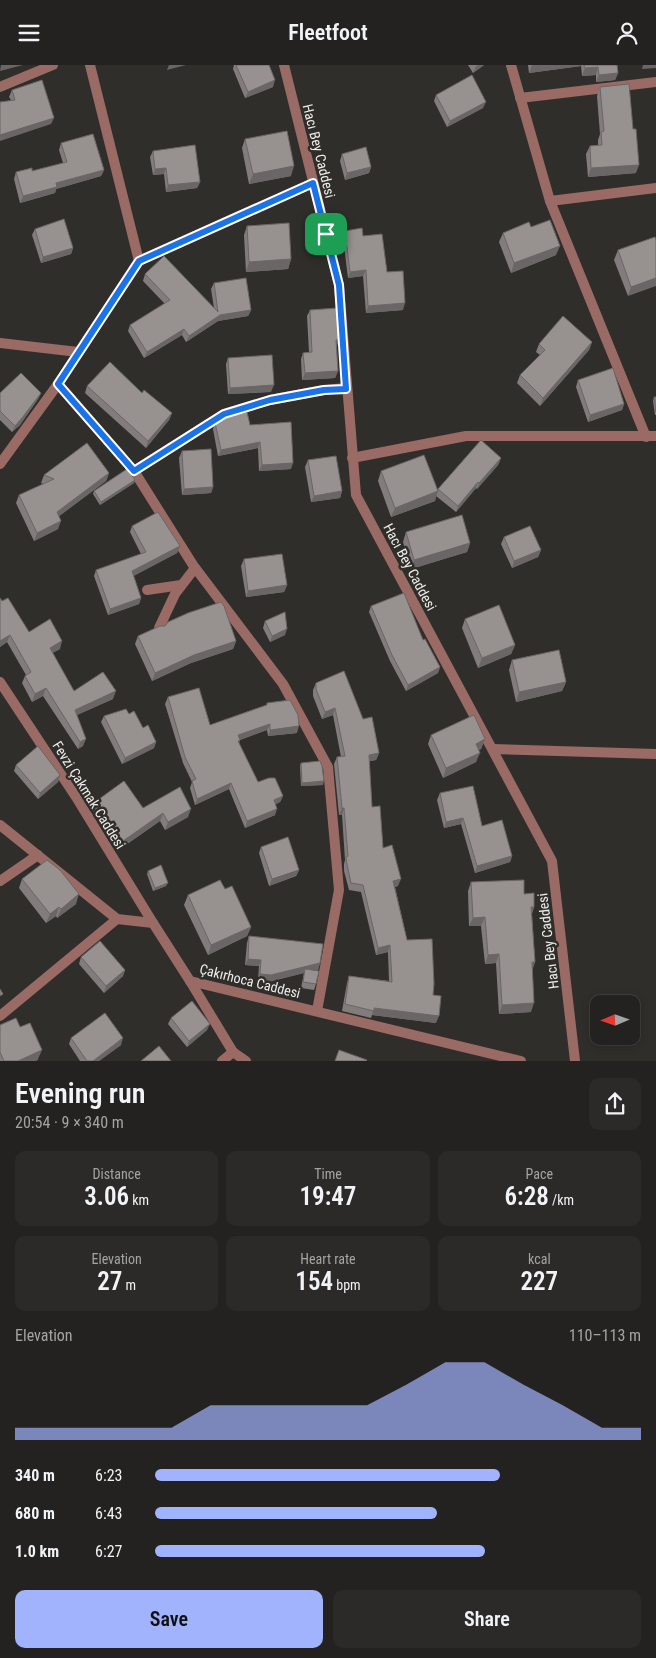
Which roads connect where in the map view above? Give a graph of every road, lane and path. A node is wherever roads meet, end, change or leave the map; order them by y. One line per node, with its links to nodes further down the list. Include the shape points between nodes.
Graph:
1 (53, 65): 6 (street)
2 (90, 65): 11 (street)
3 (284, 65): 8 (street, Hacı Bey Caddesi)
4 (512, 65): 7 (street)
5 (656, 82): 7 (street)
6 (0, 87)
7 (520, 98): 10 (street)
8 (313, 183): 11 (street); 15 (street, Hacı Bey Caddesi, via 339,285)
9 (656, 188): 10 (street)
10 (550, 201): 16 (street)
11 (139, 261): 13 (street)
12 (0, 343): 13 (street)
13 (78, 351): 14 (street)
14 (58, 384): 18 (street); 19 (street)
15 (346, 389): 17 (street, Hacı Bey Caddesi); 19 (street, via 270,400 224,414)
16 (651, 437): 17 (street, via 466,436)
17 (352, 458): 25 (street, Hacı Bey Caddesi, via 356,495)
18 (0, 465)
19 (134, 471): 20 (street)
20 (195, 567): 21 (street); 33 (street, via 283,684 328,767 339,890)
21 (182, 585): 22 (street); 23 (street)
22 (147, 590)
23 (160, 628)
24 (0, 682): 31 (street, Fevzi Çakmak Caddesi, via 76,797)
25 (493, 749): 26 (street); 39 (street, Hacı Bey Caddesi, via 552,861)
26 (656, 754)
27 (0, 825): 28 (street)
28 (38, 855): 29 (street); 30 (street)
29 (0, 881)
30 (117, 919): 31 (street); 34 (street)
31 (153, 923): 32 (street, Çakırhoca Caddesi)
32 (190, 981): 33 (street, Çakırhoca Caddesi); 35 (street)
33 (317, 1011): 38 (street, Çakırhoca Caddesi)
34 (0, 1017)
35 (233, 1052): 36 (street); 37 (street)
36 (222, 1061)
37 (246, 1061)
38 (521, 1061)
39 (575, 1061)

